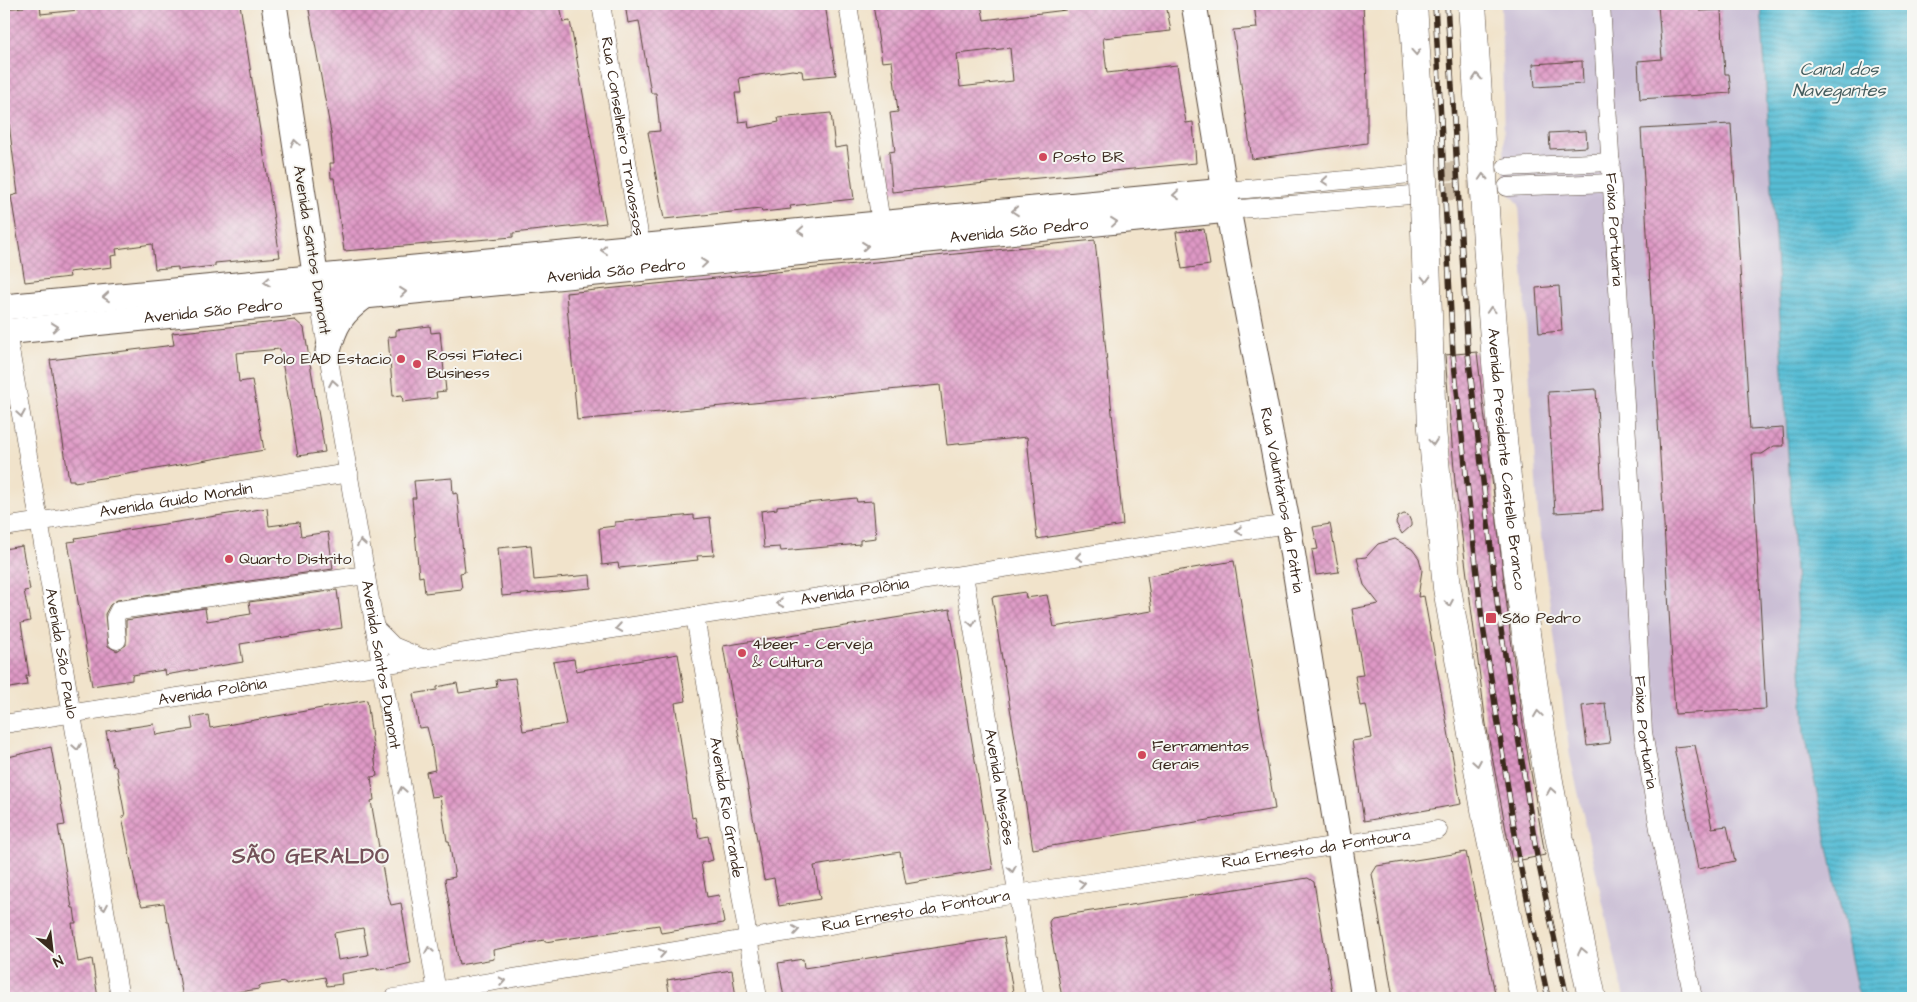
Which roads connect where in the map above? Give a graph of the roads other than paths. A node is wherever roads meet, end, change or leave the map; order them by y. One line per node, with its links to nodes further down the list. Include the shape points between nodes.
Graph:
1 (274, 4): 17 (street, Avenida Santos Dumont, one-way to 1)
2 (601, 4): 16 (street, Rua Conselheiro Travassos)
3 (848, 4): 15 (street)
4 (1194, 4): 14 (street, Rua Voluntários da Pátria)
5 (1413, 4): 44 (main road, one-way to 44, bridge, via 1432,429 1447,588 1487,821)
6 (1472, 4): 45 (main road, Avenida Presidente Castello Branco, one-way to 6, bridge, via 1560,843 1524,618 1494,351)
7 (1601, 4): 8 (street, Faixa Portuária)
8 (1611, 162): 9 (street); 11 (street, Faixa Portuária)
9 (1506, 167)
10 (1411, 174): 14 (street, one-way to 14)
11 (1611, 183): 12 (street); 46 (street, Faixa Portuária, via 1642,732)
12 (1507, 187)
13 (1411, 194): 14 (street)
14 (1226, 200): 15 (street, Avenida São Pedro, one-way to 15); 16 (street, Avenida São Pedro, one-way to 14); 23 (street, Rua Voluntários da Pátria)
15 (882, 223): 16 (street, Avenida São Pedro, one-way to 16)
16 (642, 257): 17 (street, Avenida São Pedro, one-way to 17); 18 (street, Avenida São Pedro, one-way to 16)
17 (318, 289): 18 (street, Avenida São Pedro); 19 (street, Avenida São Pedro); 20 (street, Avenida Santos Dumont)
18 (365, 296): 20 (street, via 338,320)
19 (4, 320): 22 (street, Avenida São Paulo, one-way to 22)
20 (328, 351): 21 (street, Avenida Santos Dumont, one-way to 20)
21 (349, 473): 22 (street, Avenida Guido Mondin); 25 (street, Avenida Santos Dumont, one-way to 21)
22 (39, 522): 24 (street, Avenida Guido Mondin); 32 (street, Avenida São Paulo)
23 (1287, 524): 26 (street, Avenida Polônia, one-way to 26); 35 (street, Rua Voluntários da Pátria)
24 (4, 527)
25 (366, 575): 28 (street, Avenida Santos Dumont); 29 (street, via 119,610 115,618)
26 (964, 575): 27 (street, Avenida Polônia, one-way to 27); 36 (street, Avenida Missões, one-way to 36)
27 (695, 616): 30 (street, Avenida Polônia, one-way to 30); 37 (street, Avenida Rio Grande)
28 (374, 627): 30 (street, via 393,646); 31 (street, Avenida Santos Dumont)
29 (117, 640)
30 (422, 659): 31 (street, Avenida Polônia)
31 (381, 666): 32 (street, Avenida Polônia); 38 (street, Avenida Santos Dumont, one-way to 31)
32 (71, 714): 33 (street, Avenida Polônia); 39 (street, Avenida São Paulo, one-way to 39)
33 (4, 724)
34 (1438, 830): 35 (street, Rua Ernesto da Fontoura)
35 (1340, 847): 36 (street, Rua Ernesto da Fontoura, one-way to 35); 43 (street, Rua Voluntários da Pátria)
36 (1016, 894): 37 (street, Rua Ernesto da Fontoura, one-way to 36); 42 (street, Avenida Missões)
37 (748, 938): 38 (street, Rua Ernesto da Fontoura, one-way to 37); 41 (street, Avenida Rio Grande)
38 (437, 995): 40 (street, Rua Ernesto da Fontoura)
39 (120, 998)
40 (394, 998)
41 (758, 998)
42 (1035, 998)
43 (1364, 998)
44 (1524, 998)
45 (1592, 998)
46 (1693, 998)

